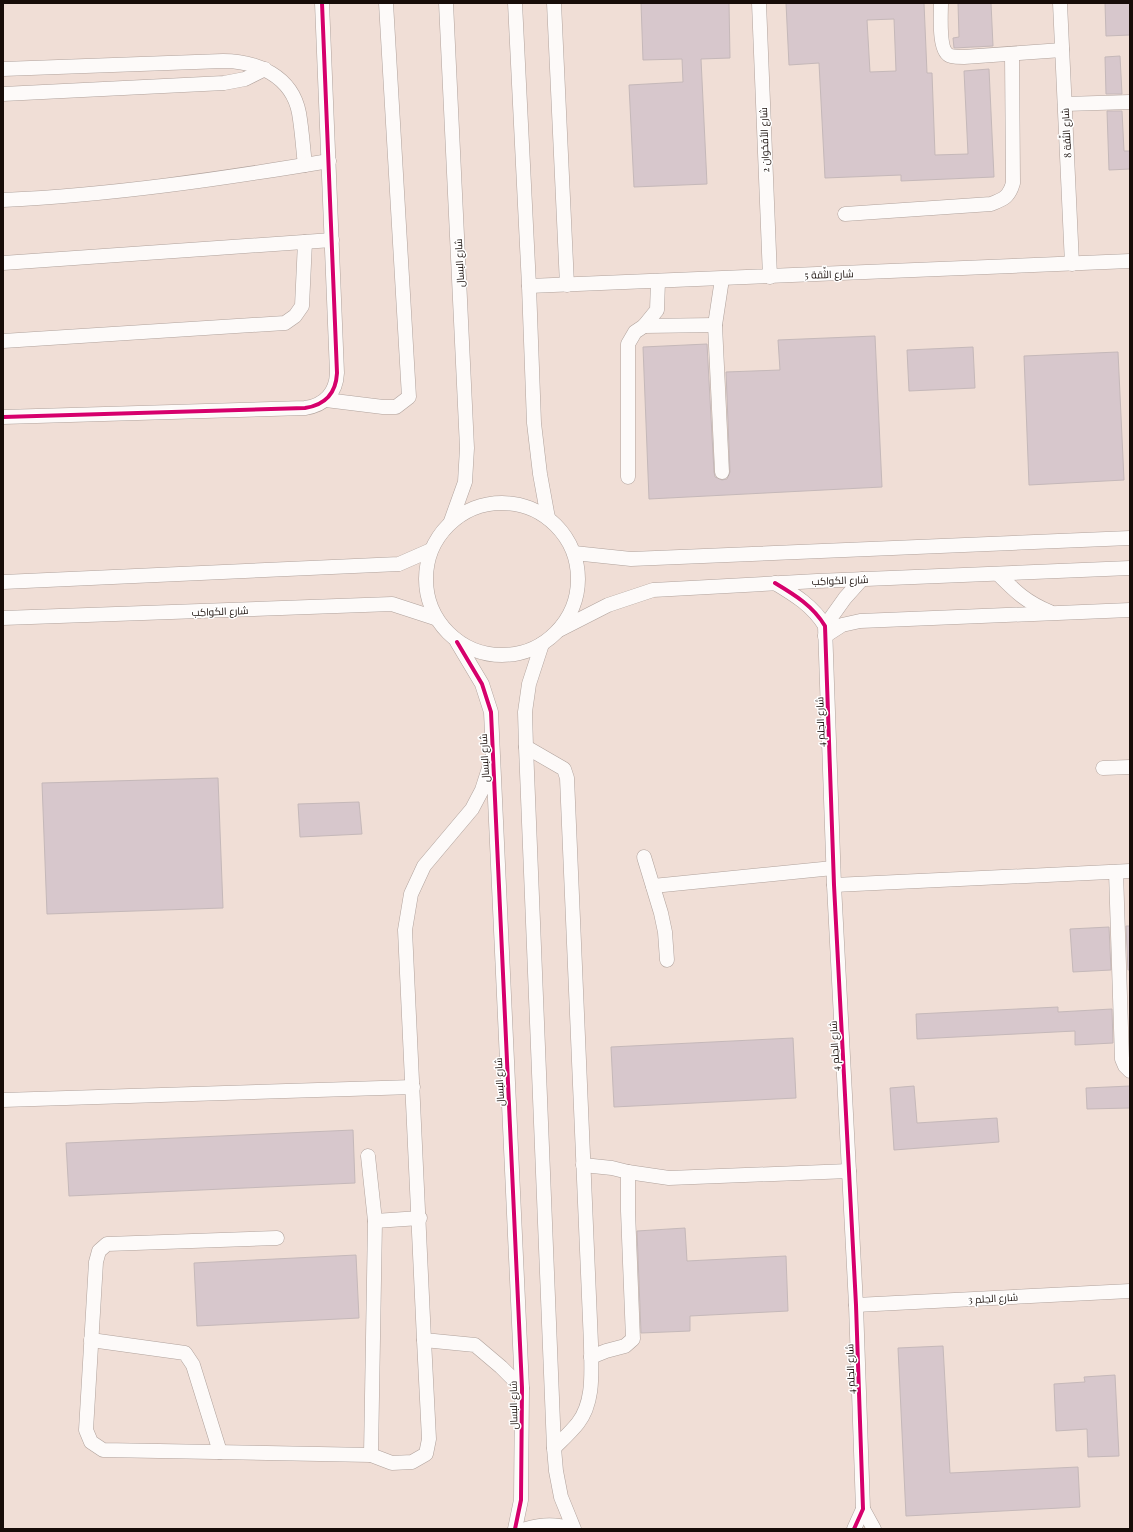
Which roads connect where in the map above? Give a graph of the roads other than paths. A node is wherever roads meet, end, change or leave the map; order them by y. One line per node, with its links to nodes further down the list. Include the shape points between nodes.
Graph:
1 (322, 3): 16 (street)
2 (386, 3): 33 (street, via 409,397 396,407)
3 (446, 3): 38 (street, شارع البسال, via 467,448 465,482)
4 (515, 3): 29 (street)
5 (554, 3): 28 (street)
6 (758, 3): 25 (street, شارع الأقحُوان 2)
7 (941, 3): 10 (street, via 942,43 945,52 951,56)
8 (1060, 3): 9 (street, شارع الثِّقة 8)
9 (1062, 50): 10 (street); 15 (street, شارع الثِّقة 8)
10 (1012, 54): 19 (street, via 1013,183 1010,193 991,204)
11 (3, 69): 12 (street, via 232,61)
12 (265, 69): 13 (street, via 246,78 224,83); 17 (street, via 278,76 295,99 299,112)
13 (3, 94)
14 (1130, 102): 15 (street)
15 (1065, 104): 24 (street, شارع الثِّقة 8)
16 (329, 161): 17 (street); 20 (street)
17 (305, 165): 18 (street, via 138,190)
18 (3, 200)
19 (845, 214)
20 (332, 240): 21 (street); 33 (street, via 337,373 334,388)
21 (305, 242): 23 (street); 32 (street, via 302,306 295,316 285,323)
22 (1130, 261): 24 (street, شارع الثِّقة 5)
23 (3, 263)
24 (1072, 264): 25 (street, شارع الثِّقة 5)
25 (770, 277): 26 (street, شارع الثِّقة 5)
26 (722, 279): 27 (street, شارع الثِّقة 5); 30 (street)
27 (658, 281): 28 (street, شارع الثِّقة 5); 31 (street, via 657,310)
28 (567, 285): 29 (street, شارع الثِّقة 5)
29 (529, 286): 37 (street, via 534,423)
30 (715, 325): 31 (street); 35 (street)
31 (644, 326): 36 (street, via 635,332 628,344)
32 (3, 341)
33 (326, 400): 34 (street, via 305,408)
34 (3, 417)
35 (722, 472)
36 (628, 477)
37 (548, 518): 38 (street, via 530,508 510,503 489,504 469,510); 41 (street, via 568,540)
38 (451, 521): 40 (street)
39 (1130, 538): 41 (street, via 631,559)
40 (430, 550): 45 (street, via 398,564); 50 (street, via 425,585 428,602)
41 (574, 553): 51 (street, via 578,573 577,594 570,613)
42 (1130, 568): 43 (street, شارع الكَواكِب)
43 (998, 574): 44 (street, شارع الكَواكِب); 48 (street, via 1020,596)
44 (862, 579): 46 (street, شارع الكَواكِب); 52 (street, via 845,598)
45 (3, 582)
46 (775, 583): 51 (street, شارع الكَواكِب, via 652,590 608,605); 52 (street, via 811,607 818,615)
47 (1130, 610): 48 (street)
48 (1053, 613): 52 (street, via 860,621)
49 (3, 618): 50 (street, شارع الكَواكِب, via 392,604)
50 (435, 618): 53 (street)
51 (559, 630): 54 (street)
52 (825, 631): 60 (street, شارع الحِلم 4)
53 (457, 642): 54 (street, via 473,650 497,655 526,652); 56 (street, شارع البسال, via 482,684 490,712)
54 (542, 644): 55 (street, via 529,684 525,712)
55 (526, 747): 70 (street, via 564,769 567,778); 82 (street)
56 (492, 757): 67 (street, via 482,790 472,809 424,866 411,894 405,930); 81 (street, شارع البسال)
57 (1130, 767): 58 (street)
58 (1103, 768)
59 (644, 856): 64 (street)
60 (833, 868): 63 (street, شارع الحِلم 4); 64 (street)
61 (1130, 871): 62 (street)
62 (1116, 872): 63 (street); 66 (street, via 1122,1058)
63 (834, 885): 71 (street, شارع الحِلم 4)
64 (653, 886): 65 (street, via 664,927)
65 (667, 960)
66 (1130, 1071)
67 (413, 1087): 68 (street); 73 (street)
68 (3, 1100)
69 (368, 1156): 74 (street)
70 (583, 1165): 72 (street); 80 (street)
71 (849, 1171): 72 (street, via 669,1178); 77 (street, شارع الحِلم 4)
72 (628, 1172): 80 (street, via 633,1339 625,1346)
73 (420, 1218): 74 (street); 79 (street)
74 (375, 1220): 84 (street)
75 (277, 1238): 78 (street, via 107,1244 99,1251 96,1262)
76 (1130, 1291): 77 (street, شارع الحِلم 3)
77 (856, 1305): 85 (street, شارع الحِلم 4)
78 (91, 1340): 83 (street, via 185,1353 193,1365); 83 (street, via 86,1430 91,1442 103,1450)
79 (424, 1340): 81 (street, via 475,1345); 84 (street, via 429,1439 426,1454 412,1462 392,1463)
80 (591, 1357): 82 (street, via 589,1399 579,1422)
81 (522, 1388): 86 (street, شارع البسال, via 521,1485)
82 (554, 1448): 88 (street, via 561,1497)
83 (220, 1452): 84 (street)
84 (371, 1455)
85 (862, 1509): 89 (street, شارع الحِلم 4); 90 (street, شارع الحِلم 4)
86 (515, 1529)
87 (526, 1529): 88 (street, via 559,1525)
88 (574, 1529)
89 (854, 1529)
90 (874, 1529)

